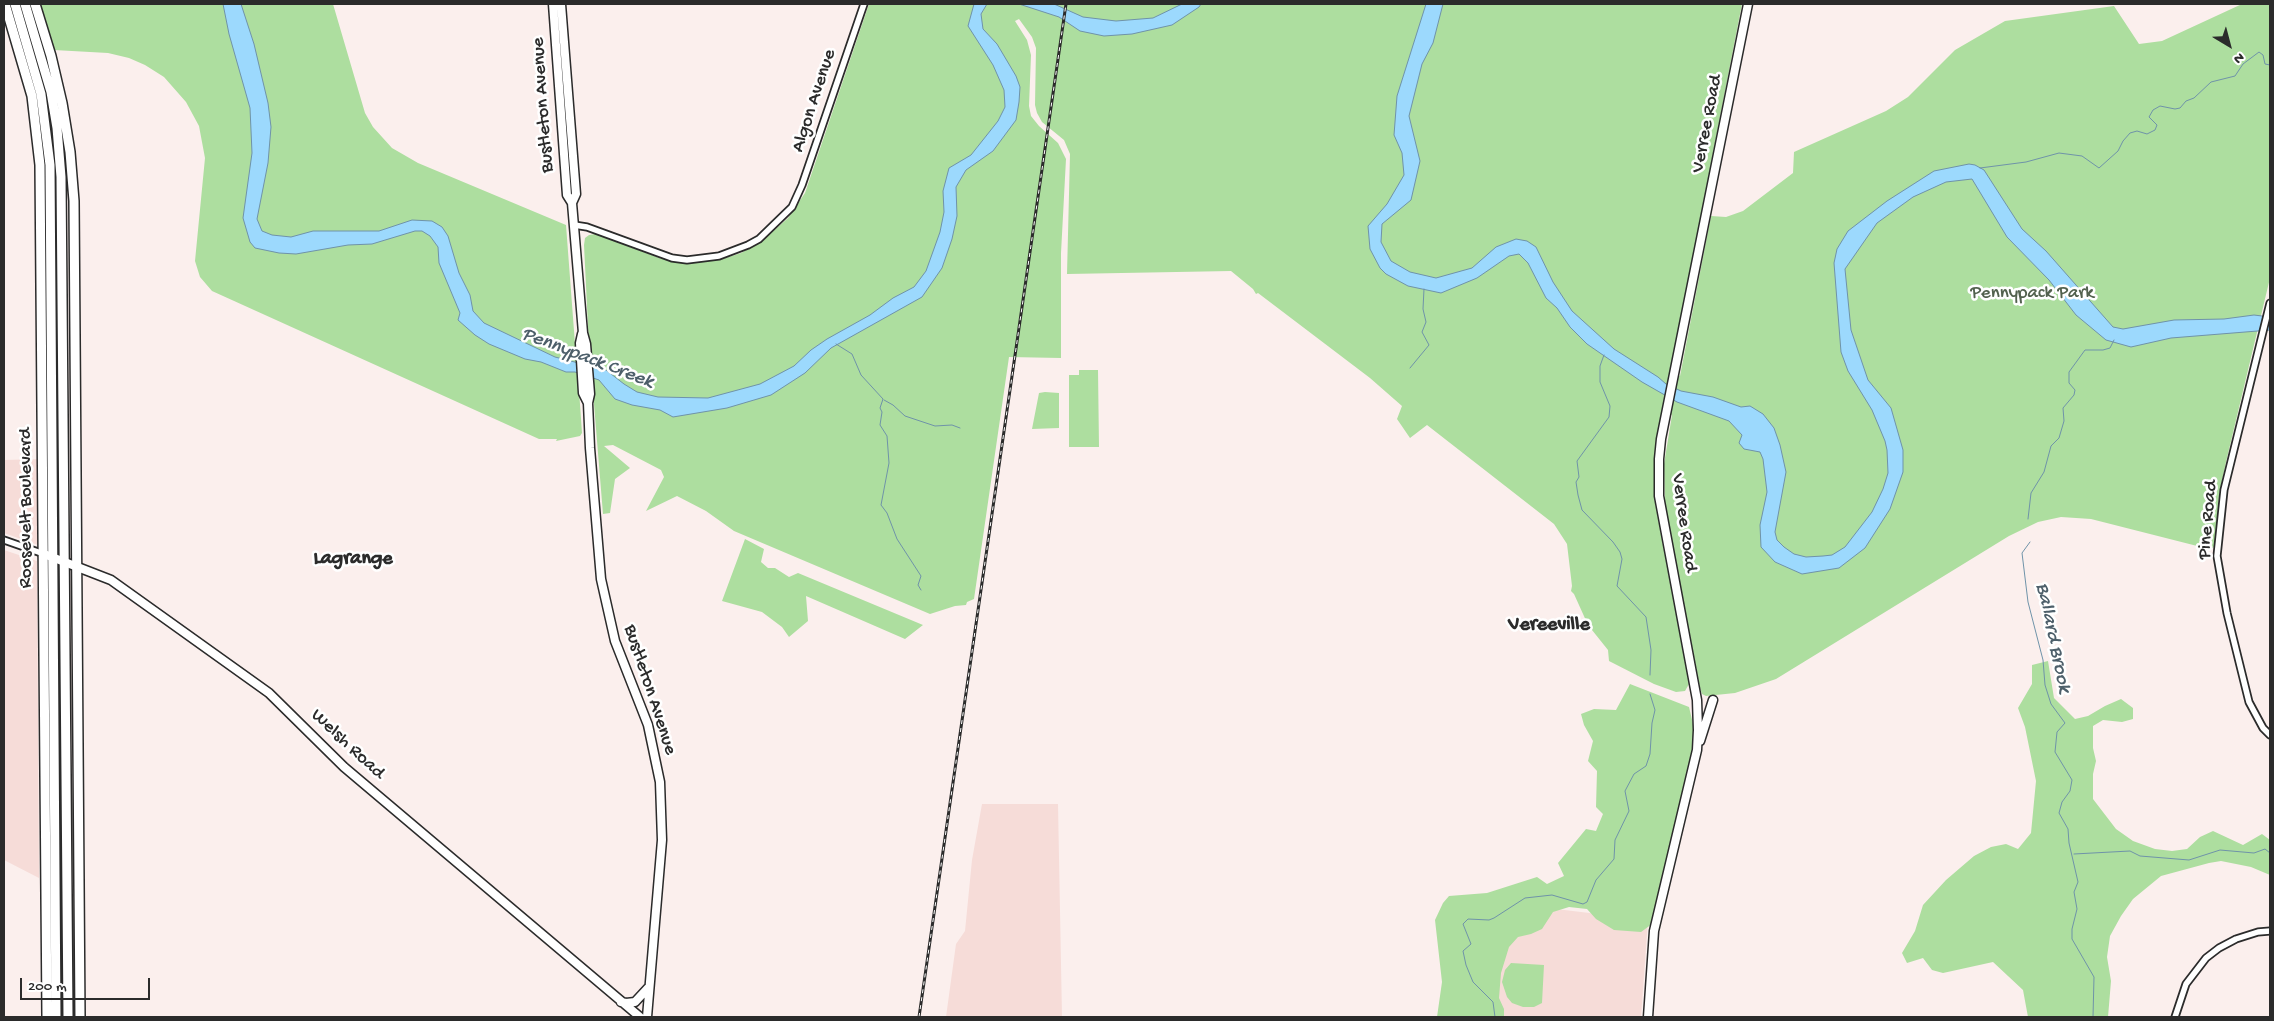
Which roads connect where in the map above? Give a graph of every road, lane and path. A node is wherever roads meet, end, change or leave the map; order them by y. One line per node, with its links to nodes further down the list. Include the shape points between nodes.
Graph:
1 (5, 4): 9 (highway, Roosevelt Boulevard)
2 (13, 4): 9 (highway); 11 (highway, Roosevelt Boulevard, via 39,83)
3 (35, 4): 19 (highway, via 60,90 72,176)
4 (553, 4): 12 (main road, Bustleton Avenue, via 567,195)
5 (561, 4): 12 (main road, Bustleton Avenue, via 576,194)
6 (864, 4): 13 (street, Algon Avenue, via 809,167 792,207 771,229 748,245 701,259 672,258)
7 (1748, 4): 26 (main road, Verree Road, via 1659,459 1659,496 1697,700)
8 (26, 5): 18 (highway, Roosevelt Boulevard, via 51,92 61,165)
9 (14, 34): 10 (highway, Roosevelt Boulevard)
10 (34, 107): 11 (highway); 16 (highway, Roosevelt Boulevard, via 40,166)
11 (49, 153): 17 (highway, Roosevelt Boulevard)
12 (572, 203): 13 (main road, Bustleton Avenue)
13 (574, 225): 30 (main road, Bustleton Avenue, via 594,521 604,596 615,641 648,725 660,782 662,840)
14 (2270, 303): 25 (street, Pine Road, via 2224,490 2217,556 2249,702)
15 (4, 540): 16 (street, Welsh Road)
16 (44, 554): 17 (main road, Welsh Road); 23 (highway, Roosevelt Boulevard)
17 (53, 558): 18 (main road, Welsh Road); 20 (highway, Roosevelt Boulevard)
18 (65, 562): 19 (main road, Welsh Road); 24 (highway, Roosevelt Boulevard)
19 (77, 566): 21 (highway); 32 (main road, Welsh Road, via 111,580 269,693 344,766)
20 (54, 663): 23 (highway); 31 (highway, Roosevelt Boulevard)
21 (78, 680): 24 (highway); 36 (highway)
22 (1713, 700): 26 (main road)
23 (45, 704): 28 (highway, Roosevelt Boulevard)
24 (66, 731): 29 (highway, Roosevelt Boulevard)
25 (2270, 735)
26 (1697, 750): 39 (main road, Verree Road, via 1654,931)
27 (2270, 932): 40 (street, via 2236,939 2206,958 2186,984)
28 (47, 954): 31 (highway); 33 (highway, Roosevelt Boulevard)
29 (68, 965): 35 (highway, Roosevelt Boulevard); 36 (highway)
30 (648, 988): 32 (main road, via 635,1002); 38 (main road, Bustleton Avenue)
31 (56, 990): 34 (highway, Roosevelt Boulevard)
32 (621, 1002): 37 (main road, Welsh Road)
33 (47, 1017)
34 (56, 1017)
35 (68, 1017)
36 (80, 1017)
37 (640, 1017)
38 (647, 1017)
39 (1648, 1017)
40 (2175, 1017)

